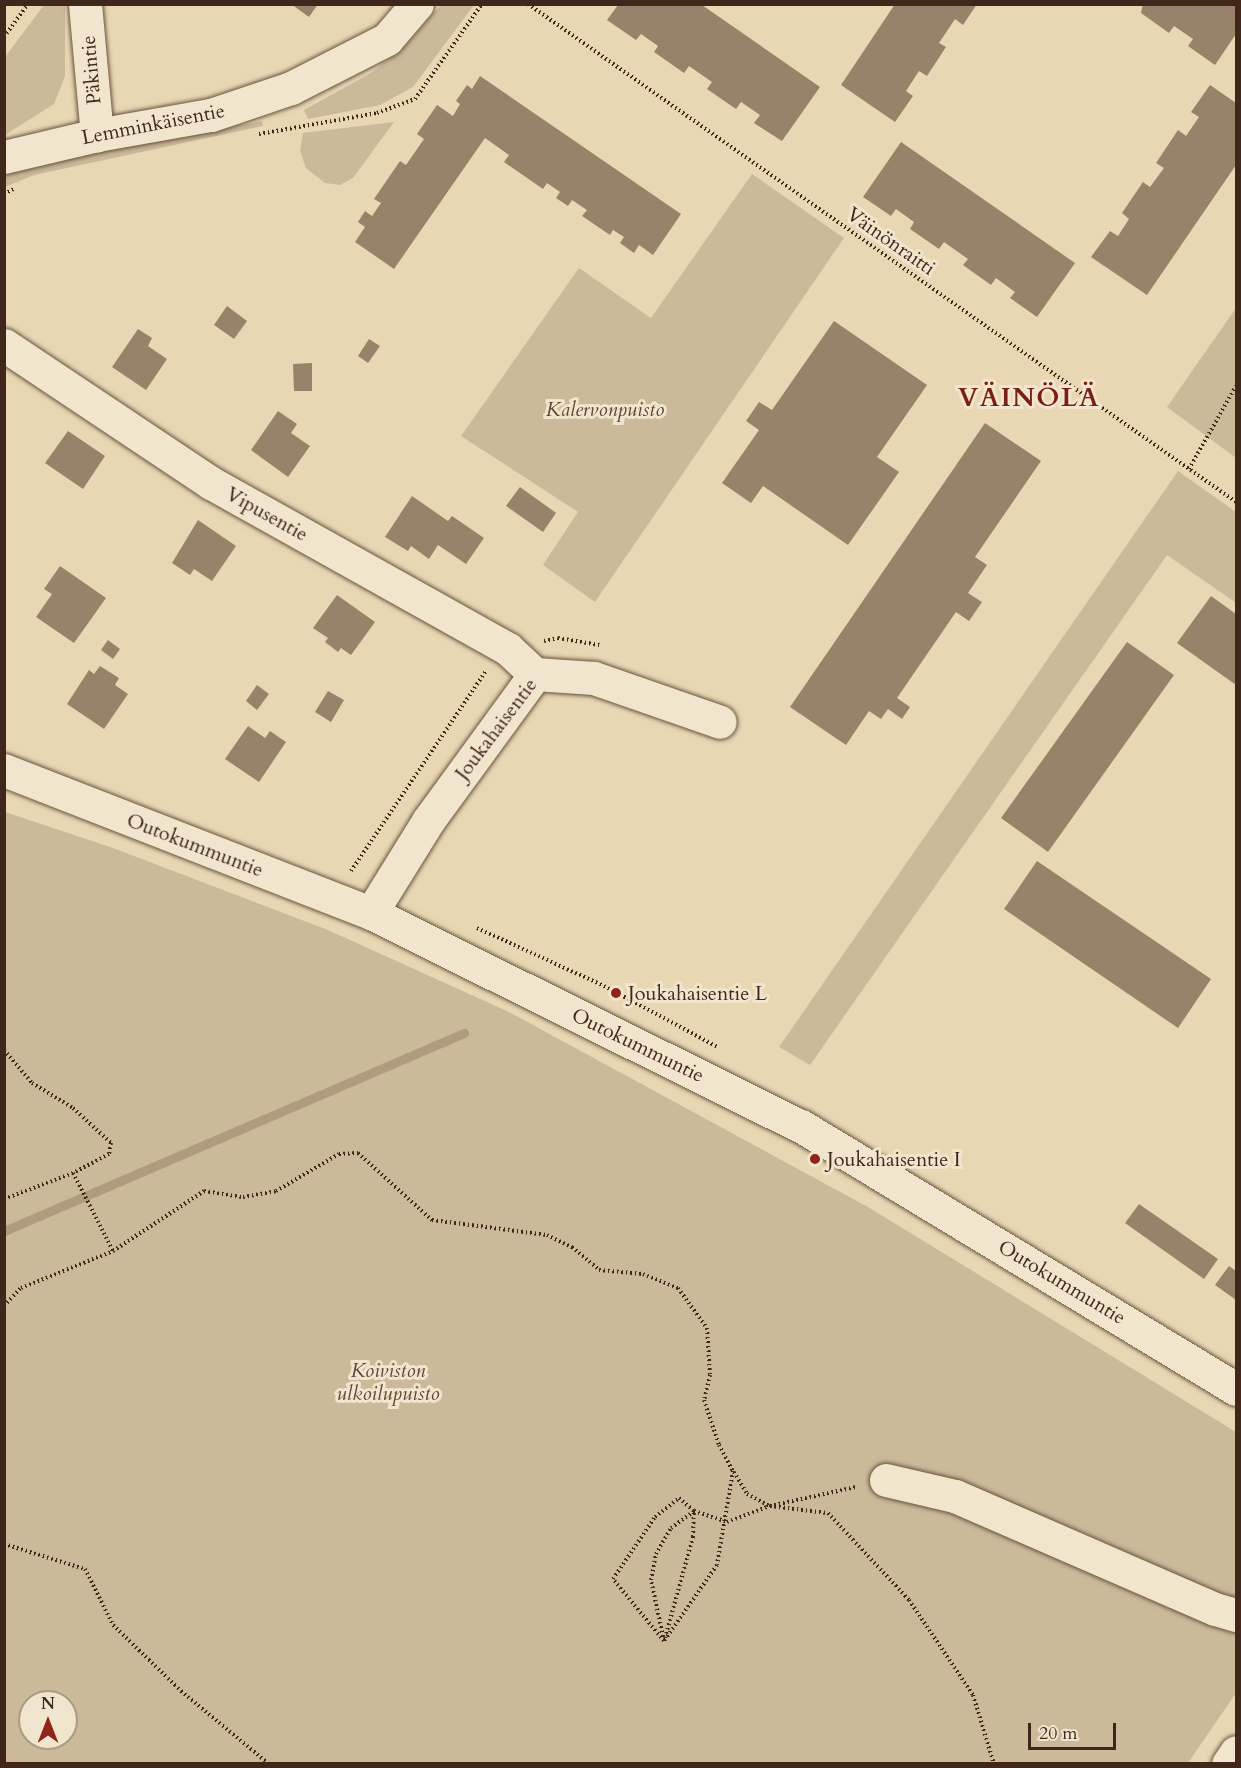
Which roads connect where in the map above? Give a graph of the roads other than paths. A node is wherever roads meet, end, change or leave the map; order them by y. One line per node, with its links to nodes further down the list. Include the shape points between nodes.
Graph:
1 (85, 4): 3 (street, Päkintie)
2 (417, 4): 3 (street, Lemminkäisentie, via 387,39 291,88 211,115)
3 (97, 135): 4 (street, Lemminkäisentie)
4 (4, 157)
5 (4, 345): 6 (street, Vipusentie, via 211,483 508,649)
6 (535, 674): 7 (street, Joukahaisentie, via 594,678); 9 (street, Joukahaisentie, via 428,821)
7 (720, 722)
8 (4, 770): 9 (street, Outokummuntie)
9 (371, 914): 10 (street, Outokummuntie, via 801,1126)
10 (1236, 1389)
11 (886, 1480): 12 (street, via 955,1496)
12 (1236, 1615)
13 (1236, 1752): 14 (street)
14 (1228, 1764)

